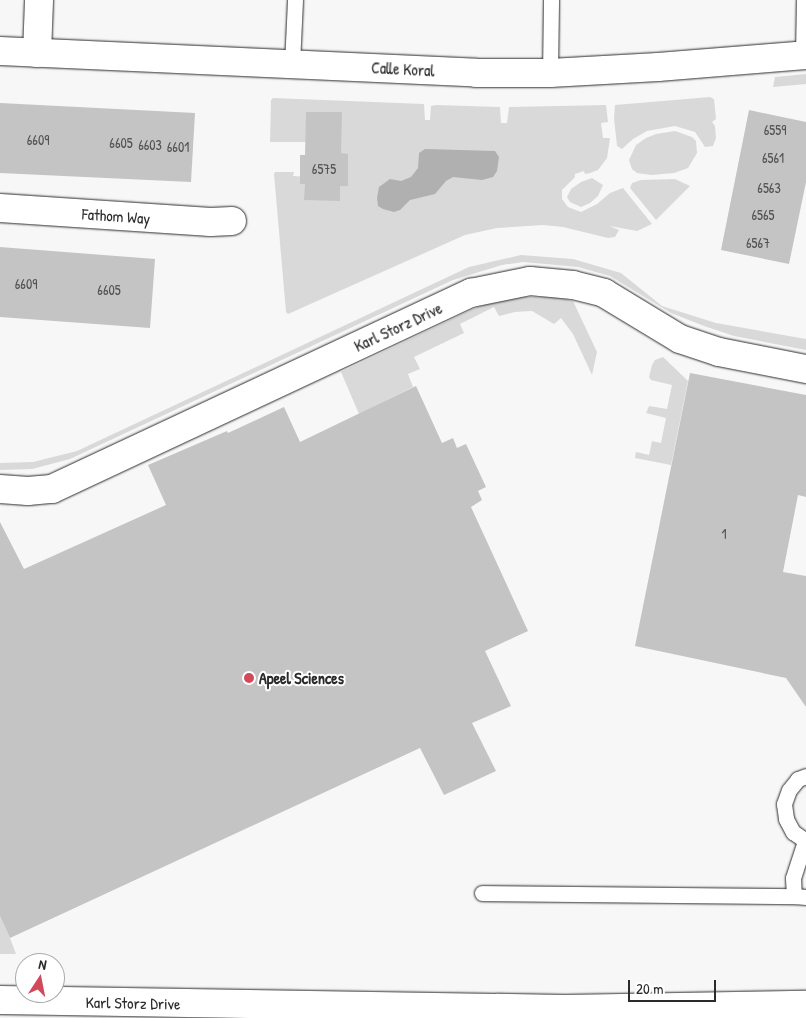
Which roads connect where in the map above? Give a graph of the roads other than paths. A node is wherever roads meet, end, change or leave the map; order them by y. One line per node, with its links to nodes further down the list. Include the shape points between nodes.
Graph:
1 (39, 0): 6 (street)
2 (295, 0): 8 (lane)
3 (551, 0): 9 (lane)
4 (804, 0): 7 (lane)
5 (0, 51): 6 (street, Calle Koral)
6 (37, 53): 8 (street, Calle Koral)
7 (804, 55): 9 (street, Calle Koral)
8 (292, 64): 9 (street, Calle Koral, via 476,73)
9 (550, 73)
10 (0, 208): 11 (street, Fathom Way, via 204,222)
11 (232, 221)
12 (806, 370): 13 (street, Karl Storz Drive, via 719,352 680,339 604,293 573,285 530,281 471,293 52,489)
13 (0, 489)
14 (806, 776): 15 (lane, via 798,779 789,790 784,804 786,819 793,832)
15 (806, 841): 17 (lane, via 793,878)
16 (482, 894): 17 (lane)
17 (800, 896)
18 (0, 1000): 20 (street, Karl Storz Drive)
19 (806, 1005): 20 (street, Karl Storz Drive)
20 (218, 1012)

